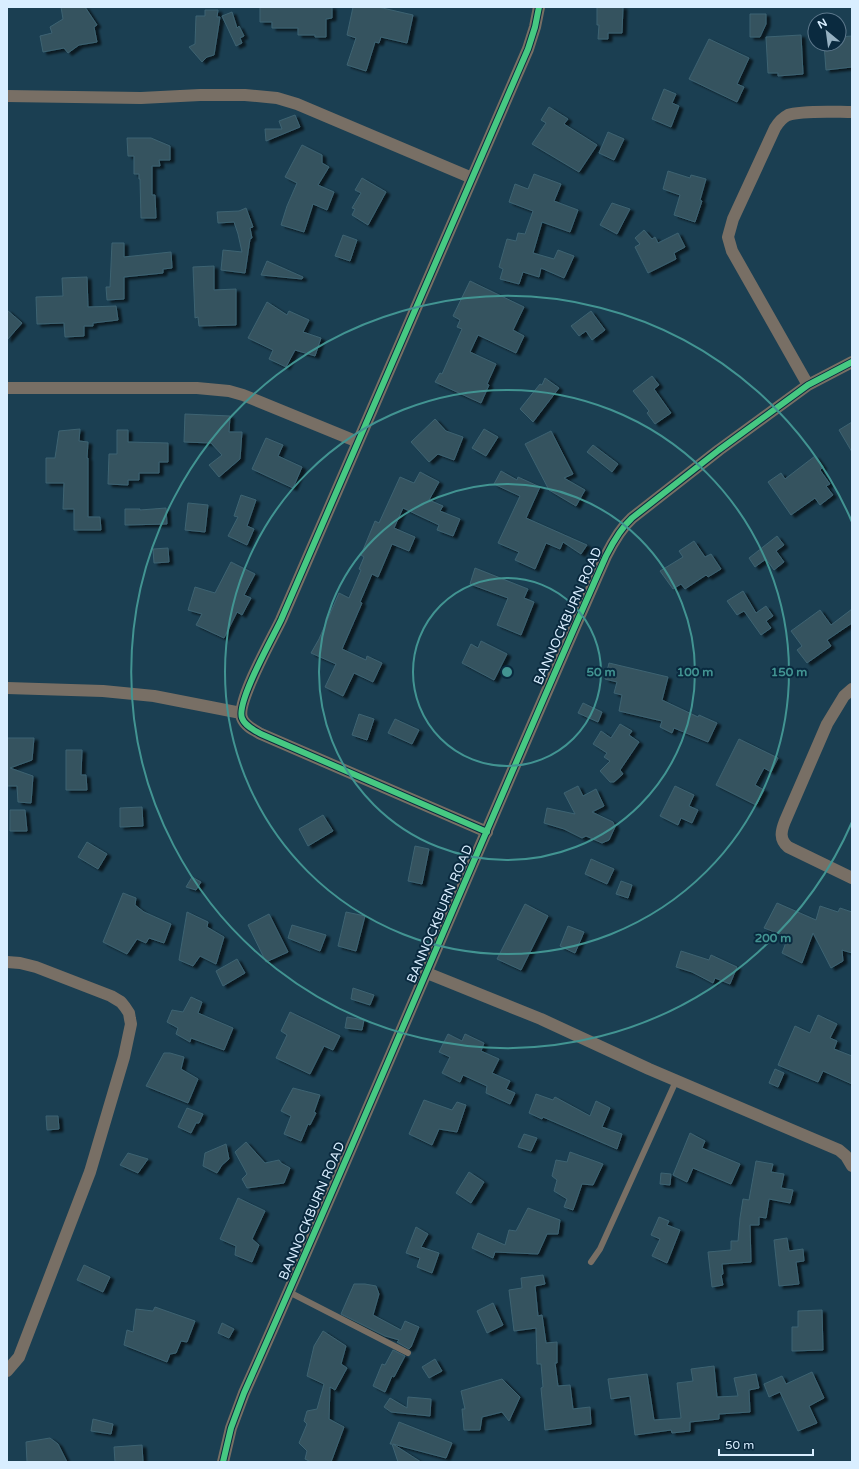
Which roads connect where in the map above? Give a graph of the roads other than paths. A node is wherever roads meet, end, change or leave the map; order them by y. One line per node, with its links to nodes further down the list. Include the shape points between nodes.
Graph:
1 (539, 7): 4 (street, via 528,49)
2 (7, 96): 4 (street, via 141,98 200,95 277,98 297,104)
3 (852, 112): 6 (street, via 795,114 781,120 733,219 728,237 732,251)
4 (472, 178): 8 (street)
5 (852, 362): 6 (street, BANNOCKBURN ROAD)
6 (808, 385): 12 (street, BANNOCKBURN ROAD, via 719,450 632,518 620,531 603,563)
7 (7, 388): 8 (street, via 197,388 229,391)
8 (358, 442): 11 (street, via 281,620 256,670 242,705)
9 (7, 688): 11 (street, via 103,691 154,696)
10 (852, 689): 13 (street, via 836,707 827,724 781,835 788,847)
11 (242, 713): 12 (street, via 246,724 261,734)
12 (487, 832): 15 (street, BANNOCKBURN ROAD)
13 (852, 878)
14 (7, 962): 21 (street, via 20,962 36,967 111,996 125,1006 131,1024 124,1057 90,1172 19,1357)
15 (427, 973): 16 (street, via 540,1019); 19 (street, BANNOCKBURN ROAD)
16 (676, 1081): 17 (street, via 839,1150); 18 (lane, via 600,1250)
17 (852, 1166)
18 (591, 1262)
19 (289, 1292): 20 (lane); 22 (street, BANNOCKBURN ROAD, via 235,1413)
20 (408, 1353)
21 (7, 1371)
22 (223, 1462)

